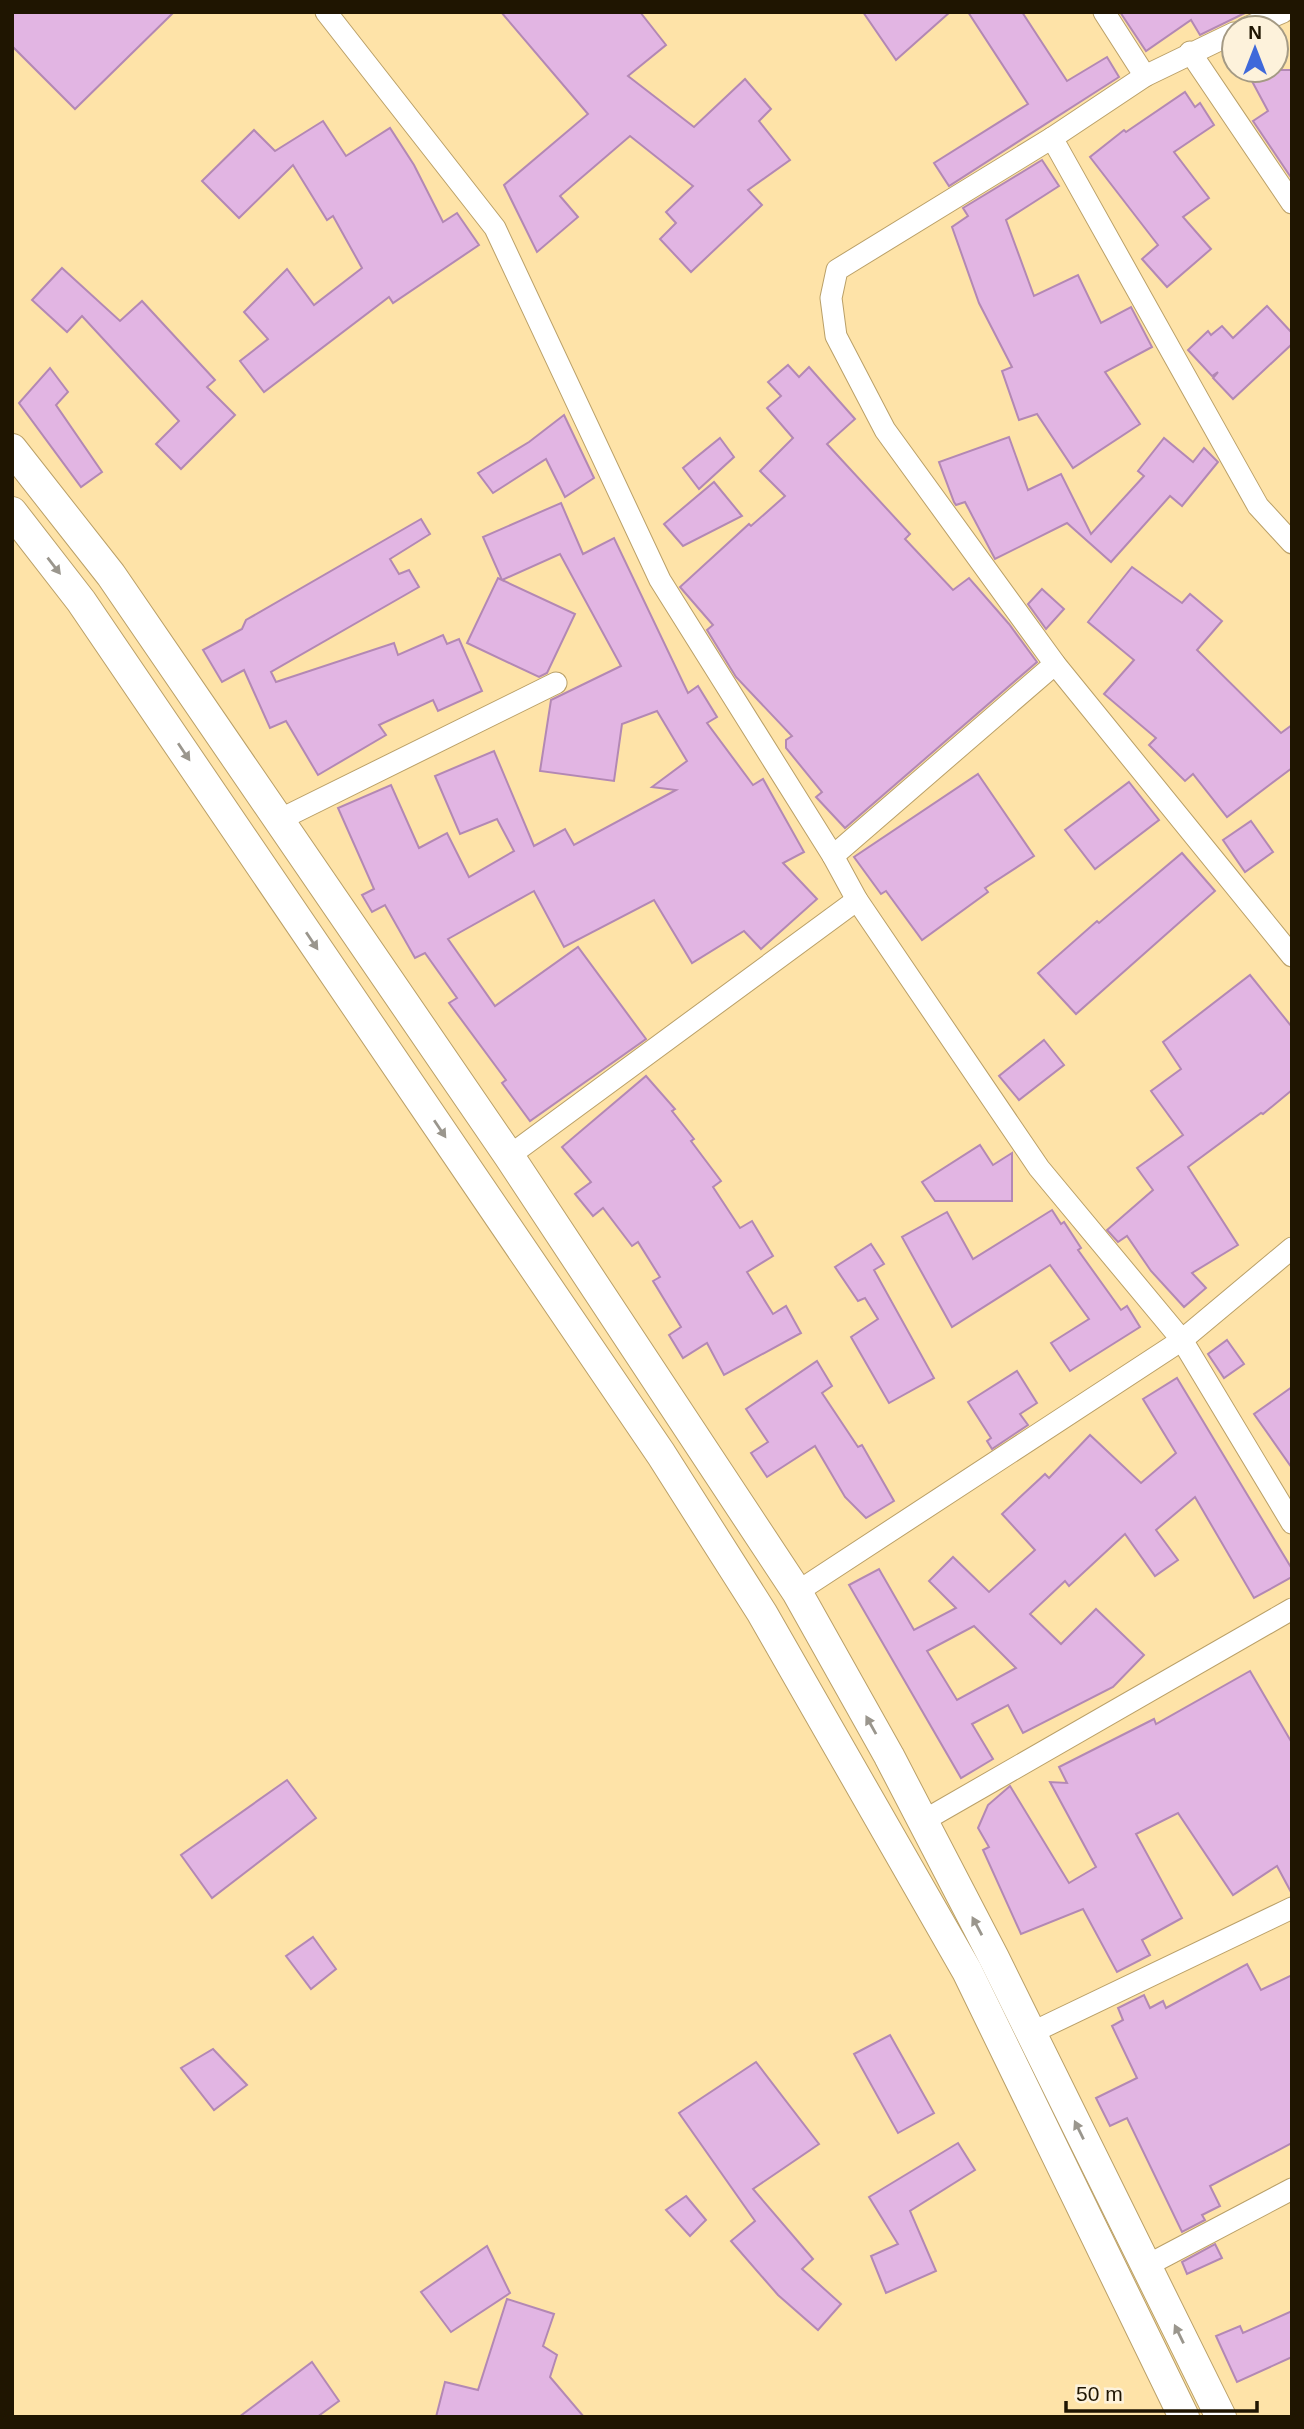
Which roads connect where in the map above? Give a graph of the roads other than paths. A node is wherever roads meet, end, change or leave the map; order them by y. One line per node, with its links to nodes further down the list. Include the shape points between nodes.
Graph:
1 (326, 12): 14 (street, via 495,228 660,580)
2 (1104, 12): 5 (street)
3 (1220, 39): 4 (street)
4 (1190, 52): 5 (street); 7 (street)
5 (1145, 76): 6 (street)
6 (1052, 138): 10 (street, via 1258,506); 11 (street, via 838,270 831,298 836,336 885,430)
7 (1292, 203)
8 (12, 449): 13 (main road, via 111,575)
9 (12, 512): 28 (main road, one-way to 28, via 81,601 661,1454 761,1613 967,1971)
10 (1292, 543)
11 (1055, 664): 14 (street); 16 (street)
12 (556, 683): 13 (street)
13 (279, 820): 17 (main road)
14 (833, 856): 15 (street)
15 (857, 900): 17 (street); 19 (street, via 1039,1168)
16 (1292, 956)
17 (509, 1156): 21 (main road)
18 (1292, 1248): 19 (street)
19 (1182, 1340): 20 (street); 21 (street)
20 (1292, 1523)
21 (797, 1592): 23 (main road, one-way to 21)
22 (1292, 1609): 23 (street)
23 (923, 1821): 25 (main road, one-way to 23)
24 (1292, 1908): 25 (street)
25 (1031, 2033): 27 (main road, one-way to 25)
26 (1292, 2189): 27 (street)
27 (1146, 2266): 29 (main road, one-way to 27)
28 (1184, 2417)
29 (1221, 2417)

